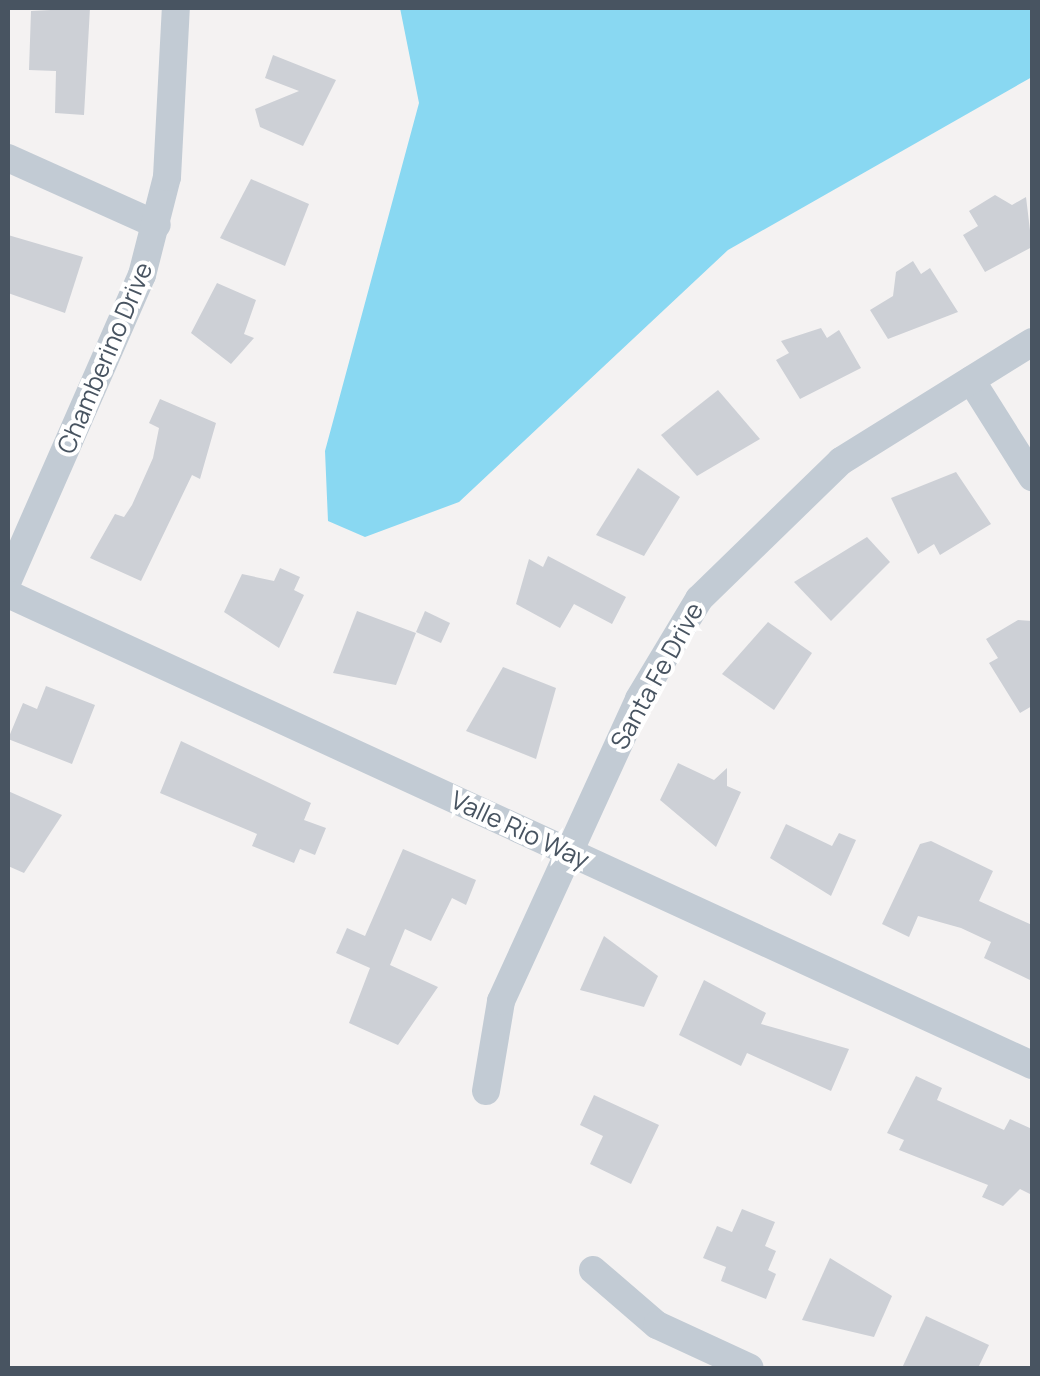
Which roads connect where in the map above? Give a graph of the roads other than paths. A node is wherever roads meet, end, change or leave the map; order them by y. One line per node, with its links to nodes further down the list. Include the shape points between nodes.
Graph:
1 (176, 8): 3 (street, Chamberino Drive, via 173,124)
2 (8, 158): 3 (street)
3 (157, 226): 7 (street, Chamberino Drive, via 127,316)
4 (1032, 342): 5 (street, Santa Fe Drive)
5 (971, 380): 6 (street); 9 (street, Santa Fe Drive, via 800,494 699,599 639,698)
6 (1032, 477)
7 (8, 580)
8 (8, 594): 9 (street, Valle Rio Way)
9 (566, 852): 10 (street, Valle Rio Way); 11 (street, Santa Fe Drive, via 501,1001)
10 (1032, 1065)
11 (486, 1091)
12 (593, 1270): 13 (street, via 657,1325)
13 (750, 1368)

